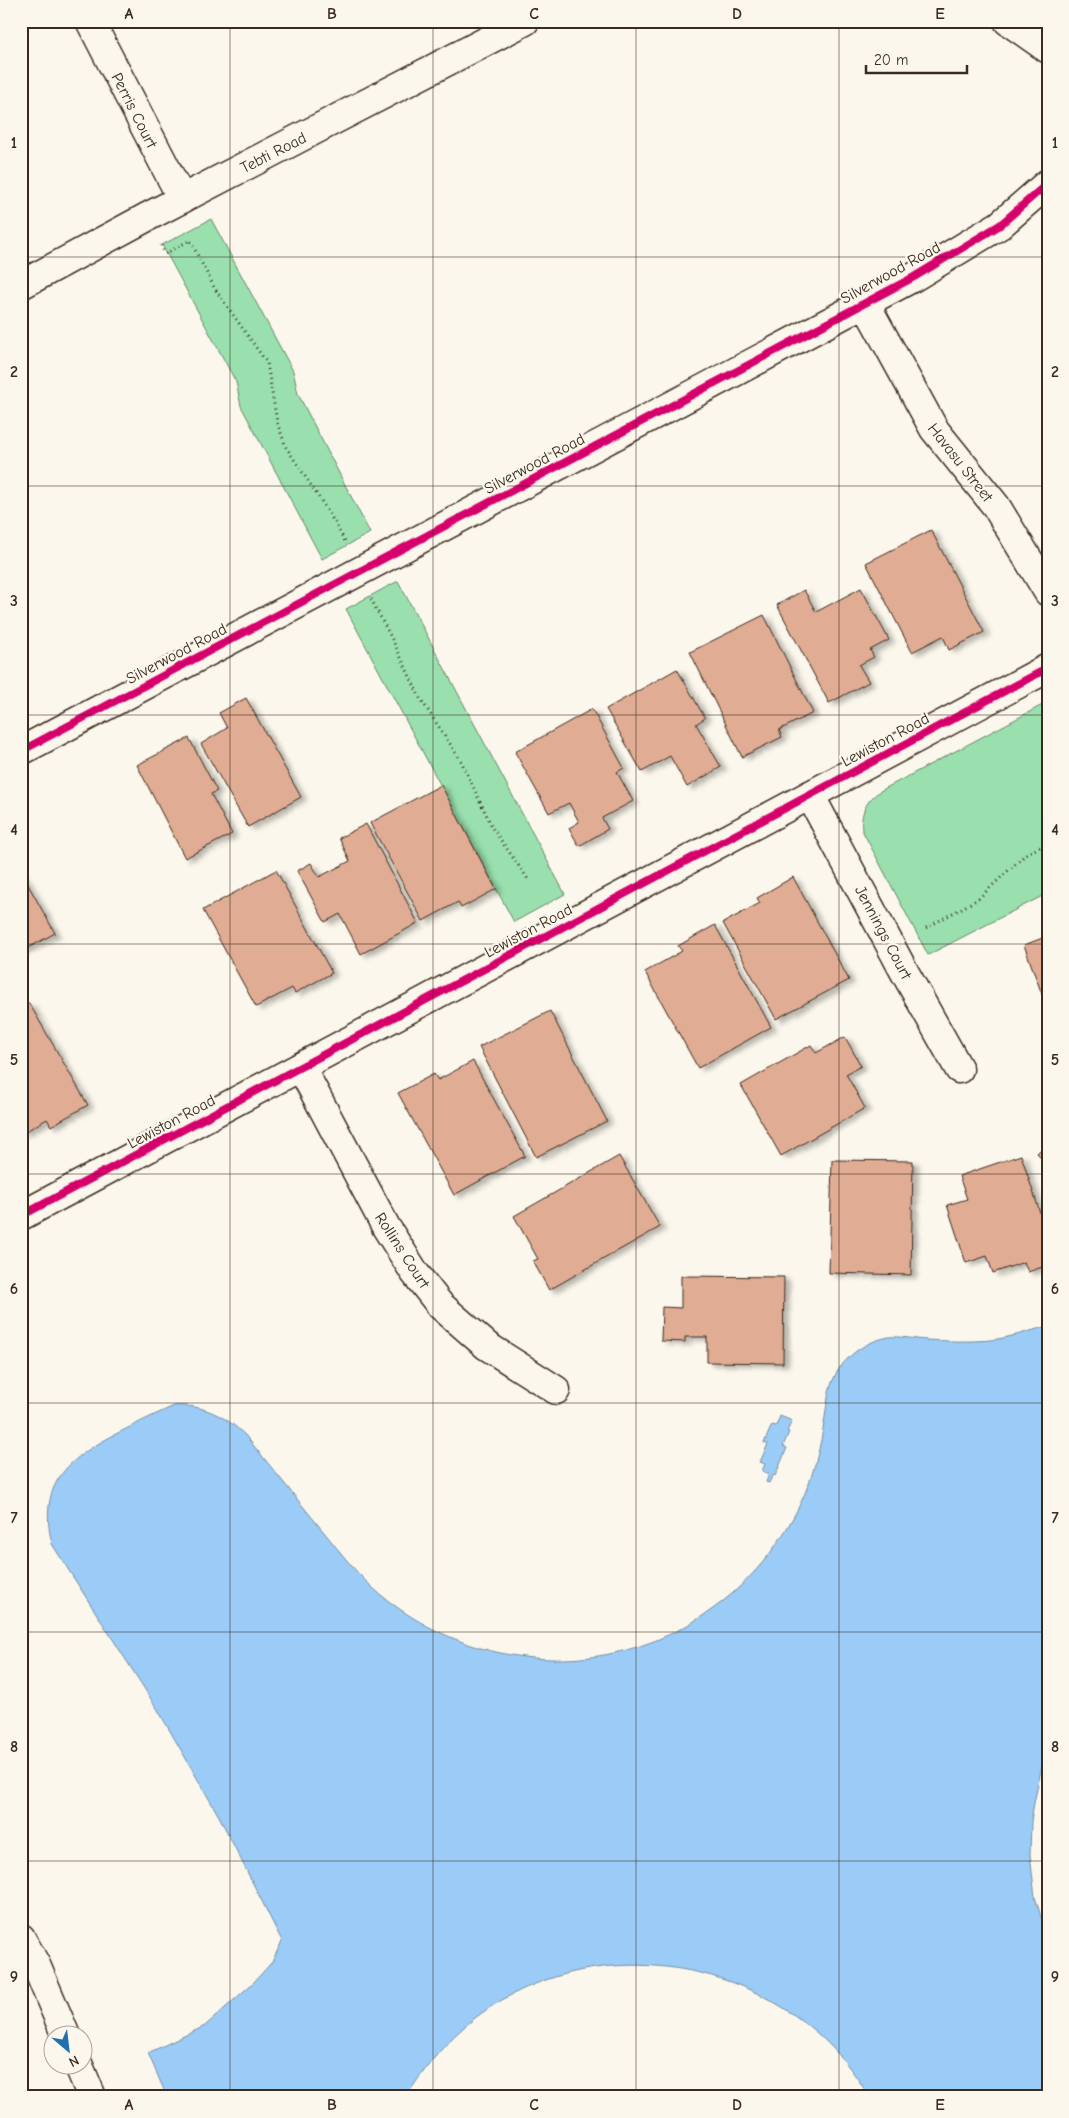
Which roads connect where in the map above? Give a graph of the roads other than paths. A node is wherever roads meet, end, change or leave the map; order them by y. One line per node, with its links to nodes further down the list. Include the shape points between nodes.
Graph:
1 (90, 21): 6 (street, Perris Court)
2 (525, 21): 6 (street, Tebti Road)
3 (1008, 21): 4 (street)
4 (1048, 49)
5 (1048, 183): 8 (street, Silverwood Road, via 1000,225)
6 (182, 199): 7 (street, Tebti Road)
7 (21, 285)
8 (865, 303): 9 (street, Havasu Street, via 934,429 996,506); 11 (street, Silverwood Road)
9 (1048, 592)
10 (1048, 668): 12 (street, Lewiston Road)
11 (21, 751)
12 (810, 795): 13 (street, Lewiston Road); 14 (street, Jennings Court)
13 (301, 1067): 15 (street, Lewiston Road); 16 (street, Rollins Court, via 386,1227 440,1305 487,1346)
14 (959, 1069)
15 (21, 1216)
16 (556, 1390)
17 (21, 1938): 18 (street)
18 (62, 2026)
19 (83, 2076): 20 (street)
20 (92, 2097)

